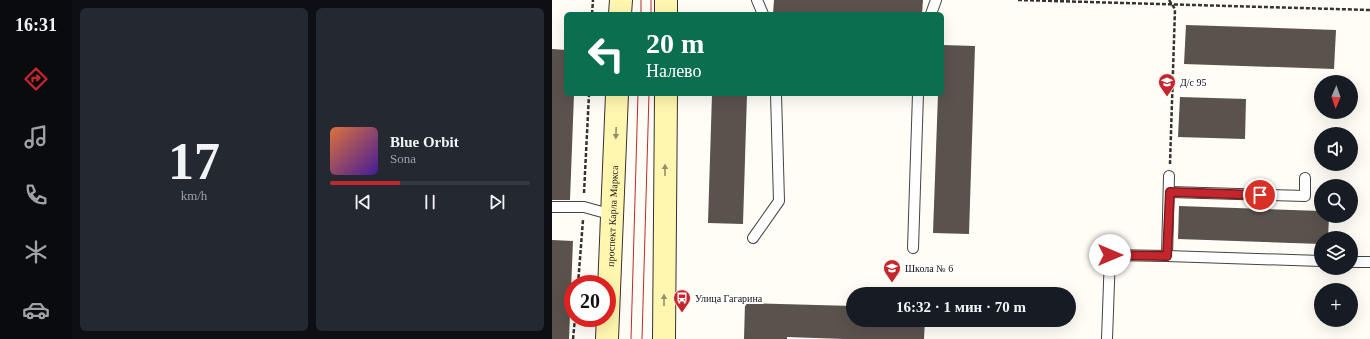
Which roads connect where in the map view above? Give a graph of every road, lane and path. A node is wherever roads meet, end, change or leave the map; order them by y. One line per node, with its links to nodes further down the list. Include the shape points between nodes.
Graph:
1 (593, 0): 10 (path)
2 (620, 0): 11 (main road)
3 (666, 0): 12 (main road)
4 (757, 0): 13 (lane)
5 (936, 0): 14 (lane)
6 (1018, 0): 8 (path)
7 (1169, 0): 8 (path)
8 (1172, 4): 9 (path); 20 (path, via 1175,9)
9 (1370, 10)
10 (592, 12)
11 (620, 12)
12 (666, 12)
13 (762, 12)
14 (932, 12)
15 (589, 96): 24 (path)
16 (617, 96): 25 (main road, проспект Карла Маркса, one-way to 25)
17 (666, 96): 36 (main road, one-way to 17)
18 (776, 96): 26 (lane, via 779,201)
19 (918, 96): 27 (lane)
20 (1169, 176): 22 (lane)
21 (1305, 178): 22 (lane, via 1305,196)
22 (1170, 192): 28 (lane)
23 (552, 207): 24 (lane)
24 (584, 208): 25 (lane); 32 (path)
25 (613, 215): 35 (main road, проспект Карла Маркса)
26 (753, 238)
27 (913, 248)
28 (1167, 256): 29 (lane); 37 (lane, via 1110,255)
29 (1314, 261)
30 (1358, 262): 31 (lane)
31 (1370, 262)
32 (579, 275)
33 (574, 327): 34 (path)
34 (573, 339)
35 (607, 339)
36 (664, 339)
37 (1106, 339)

